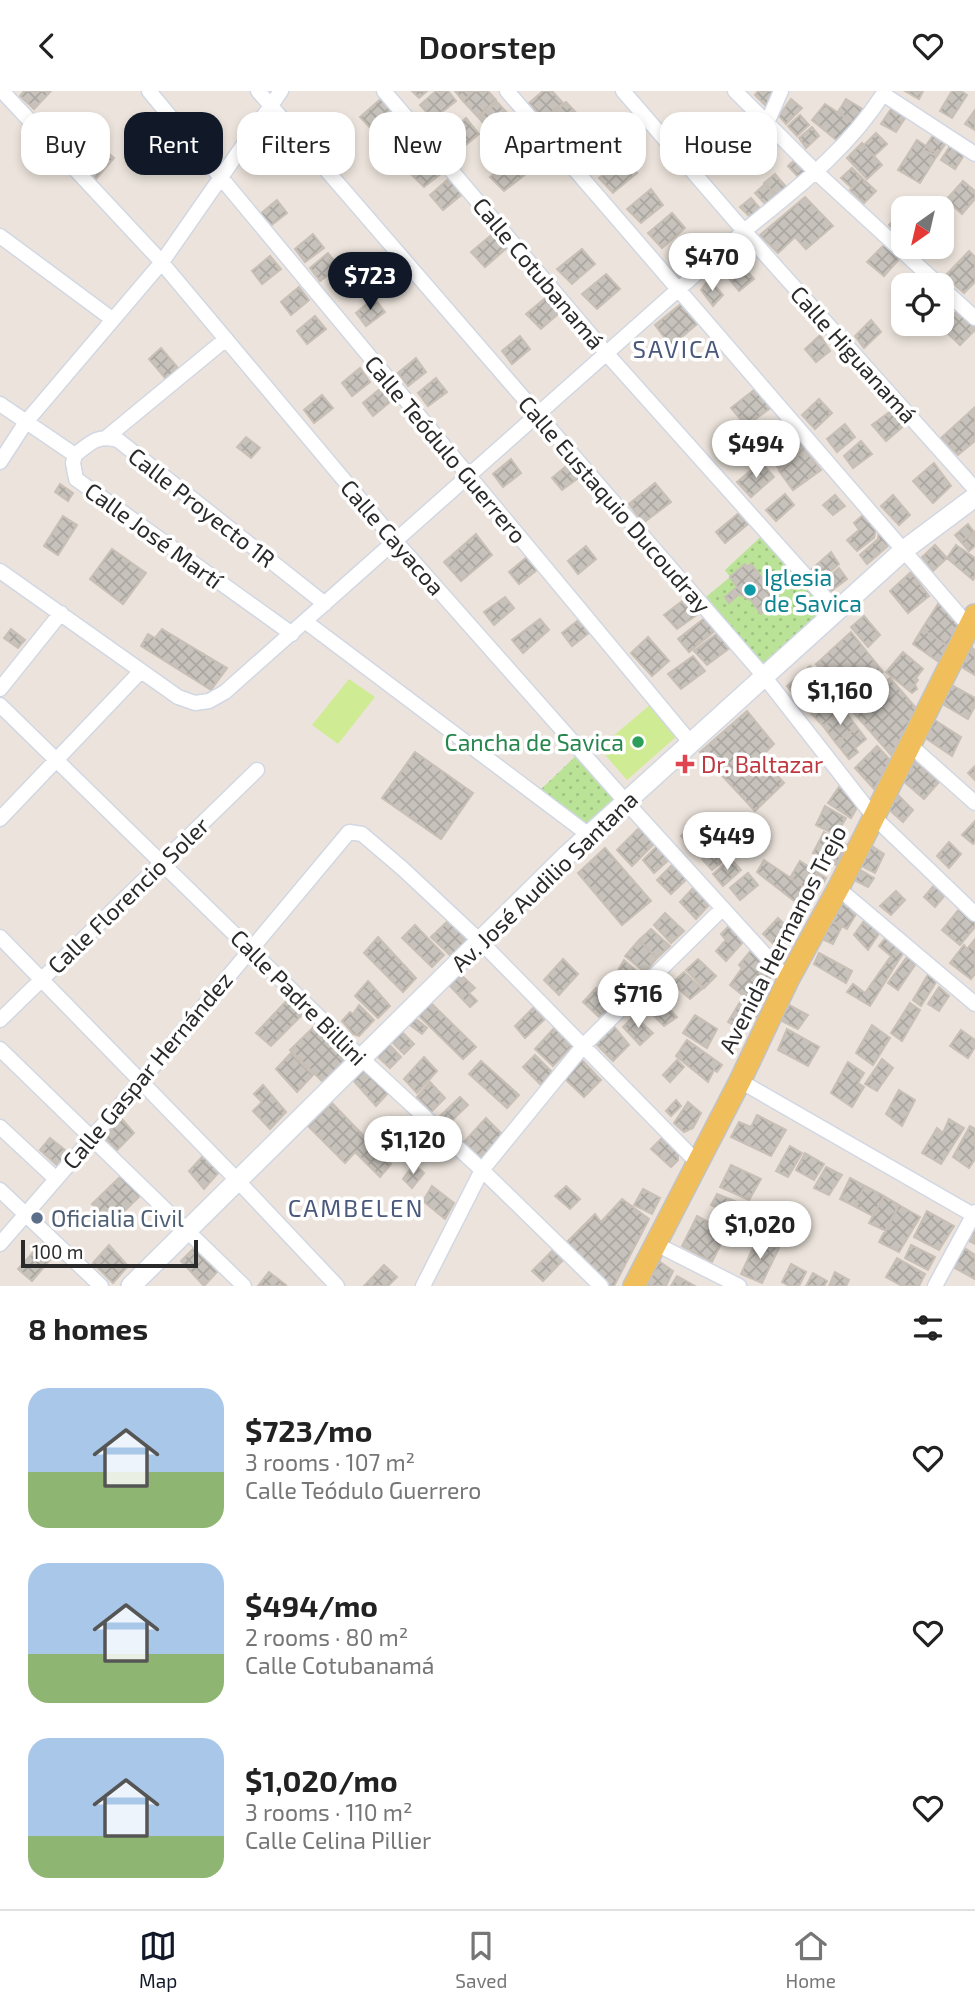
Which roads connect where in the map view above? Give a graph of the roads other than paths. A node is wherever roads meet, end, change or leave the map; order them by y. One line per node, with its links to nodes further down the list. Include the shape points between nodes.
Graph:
1 (2, 91): 20 (street, Calle Cayacoa)
2 (149, 91): 17 (street, Calle Teódulo Guerrero)
3 (258, 91): 11 (street, Calle Eustaquio Ducoudray)
4 (282, 91): 11 (street)
5 (384, 91): 27 (street, Calle Cotubanamá)
6 (507, 91): 22 (street)
7 (623, 91): 18 (street, Calle Higuanamá)
8 (735, 91): 12 (street)
9 (781, 91): 13 (street)
10 (884, 93): 15 (street); 16 (street, via 861,128)
11 (270, 107): 17 (street); 29 (street, Calle Eustaquio Ducoudray)
12 (756, 112)
13 (772, 112)
14 (777, 133): 16 (street)
15 (975, 154)
16 (816, 172): 18 (street); 21 (street)
17 (220, 179): 20 (street); 34 (street, Calle Teódulo Guerrero)
18 (744, 231): 22 (street); 35 (street, Calle Higuanamá)
19 (2, 243): 25 (street)
20 (162, 262): 25 (street); 26 (street, Calle Cayacoa)
21 (926, 273)
22 (679, 289): 27 (street); 38 (street)
23 (954, 299): 24 (street)
24 (975, 319)
25 (112, 320): 30 (street)
26 (226, 339): 31 (street); 37 (street, Calle Cayacoa)
27 (607, 354): 29 (street); 41 (street, Calle Cotubanamá)
28 (0, 404): 30 (street, Calle José Martí)
29 (538, 415): 34 (street); 47 (street, Calle Eustaquio Ducoudray)
30 (26, 422): 32 (street, Calle José Martí); 33 (street)
31 (107, 437): 32 (street, Calle Proyecto 1R, via 95,439); 40 (street, Calle Proyecto 1R, via 118,440)
32 (75, 455): 45 (street, Calle José Martí, via 76,479)
33 (0, 462)
34 (469, 477): 37 (street); 50 (street, Calle Teódulo Guerrero)
35 (975, 489)
36 (975, 496): 38 (main road, Av. José Audilio Santana)
37 (396, 542): 40 (street); 54 (street, Calle Cayacoa)
38 (904, 550): 41 (main road, Av. José Audilio Santana); 44 (street)
39 (0, 571): 42 (street)
40 (325, 604): 43 (street)
41 (836, 610): 47 (main road, Av. José Audilio Santana)
42 (61, 613): 46 (street); 48 (street)
43 (306, 622): 45 (street); 58 (street)
44 (973, 625): 51 (main road, Avenida Hermanos Trejo)
45 (292, 634): 46 (street, via 209,701 195,703 178,697)
46 (141, 671): 52 (street)
47 (763, 675): 50 (main road, Av. José Audilio Santana); 56 (street, Calle Eustaquio Ducoudray)
48 (0, 689)
49 (0, 705): 52 (street, Calle Padre Billini)
50 (690, 742): 54 (main road, Av. José Audilio Santana)
51 (910, 745): 55 (street); 56 (main road, Avenida Hermanos Trejo)
52 (57, 761): 57 (street); 59 (street, Calle Padre Billini)
53 (257, 770): 59 (street, Calle Florencio Soler)
54 (626, 802): 58 (main road, Av. José Audilio Santana); 61 (street, Calle Cayacoa)
55 (975, 803)
56 (874, 817): 60 (main road, Avenida Hermanos Trejo); 62 (street, Calle Eustaquio Ducoudray)
57 (0, 819)
58 (589, 835): 64 (main road, Av. José Audilio Santana)
59 (162, 862): 65 (street, Calle Padre Billini); 66 (street, Calle Florencio Soler)
60 (839, 889): 67 (main road, Avenida Hermanos Trejo); 68 (street)
61 (722, 909): 67 (street, Calle Cayacoa); 70 (street)
62 (975, 914)
63 (0, 937): 66 (street)
64 (480, 941): 65 (street, Calle Gaspar Hernández, via 362,834 349,832); 70 (street); 72 (main road, Av. José Audilio Santana)
65 (251, 948): 72 (street, Calle Padre Billini); 73 (street, Calle Gaspar Hernández)
66 (40, 979): 69 (street, Calle Florencio Soler); 73 (street)
67 (788, 980): 74 (main road, Avenida Hermanos Trejo)
68 (975, 1004)
69 (0, 1020)
70 (584, 1045): 77 (street); 78 (street)
71 (0, 1049): 76 (street)
72 (360, 1058): 78 (street, Calle Padre Billini); 80 (main road, Av. José Audilio Santana)
73 (141, 1081): 76 (street, Calle Gaspar Hernández); 80 (street)
74 (740, 1081): 77 (main road, Avenida Hermanos Trejo); 83 (street)
75 (0, 1127): 79 (street)
76 (91, 1139): 79 (street, Calle Gaspar Hernández); 84 (street)
77 (698, 1160): 86 (main road, Avenida Hermanos Trejo)
78 (482, 1170): 91 (street); 92 (street, Calle Padre Billini)
79 (55, 1178): 82 (street, Calle Gaspar Hernández)
80 (237, 1180): 84 (main road, Av. José Audilio Santana); 90 (street)
81 (0, 1190): 82 (street)
82 (25, 1213): 85 (street, Calle Gaspar Hernández); 87 (street)
83 (975, 1214): 95 (street)
84 (186, 1230): 88 (main road, Av. José Audilio Santana); 89 (street)
85 (0, 1244)
86 (656, 1244): 93 (main road, Avenida Hermanos Trejo); 94 (street)
87 (101, 1286)
88 (131, 1286)
89 (244, 1286)
90 (337, 1286)
91 (423, 1286)
92 (601, 1286)
93 (634, 1286)
94 (738, 1286)
95 (935, 1286)

